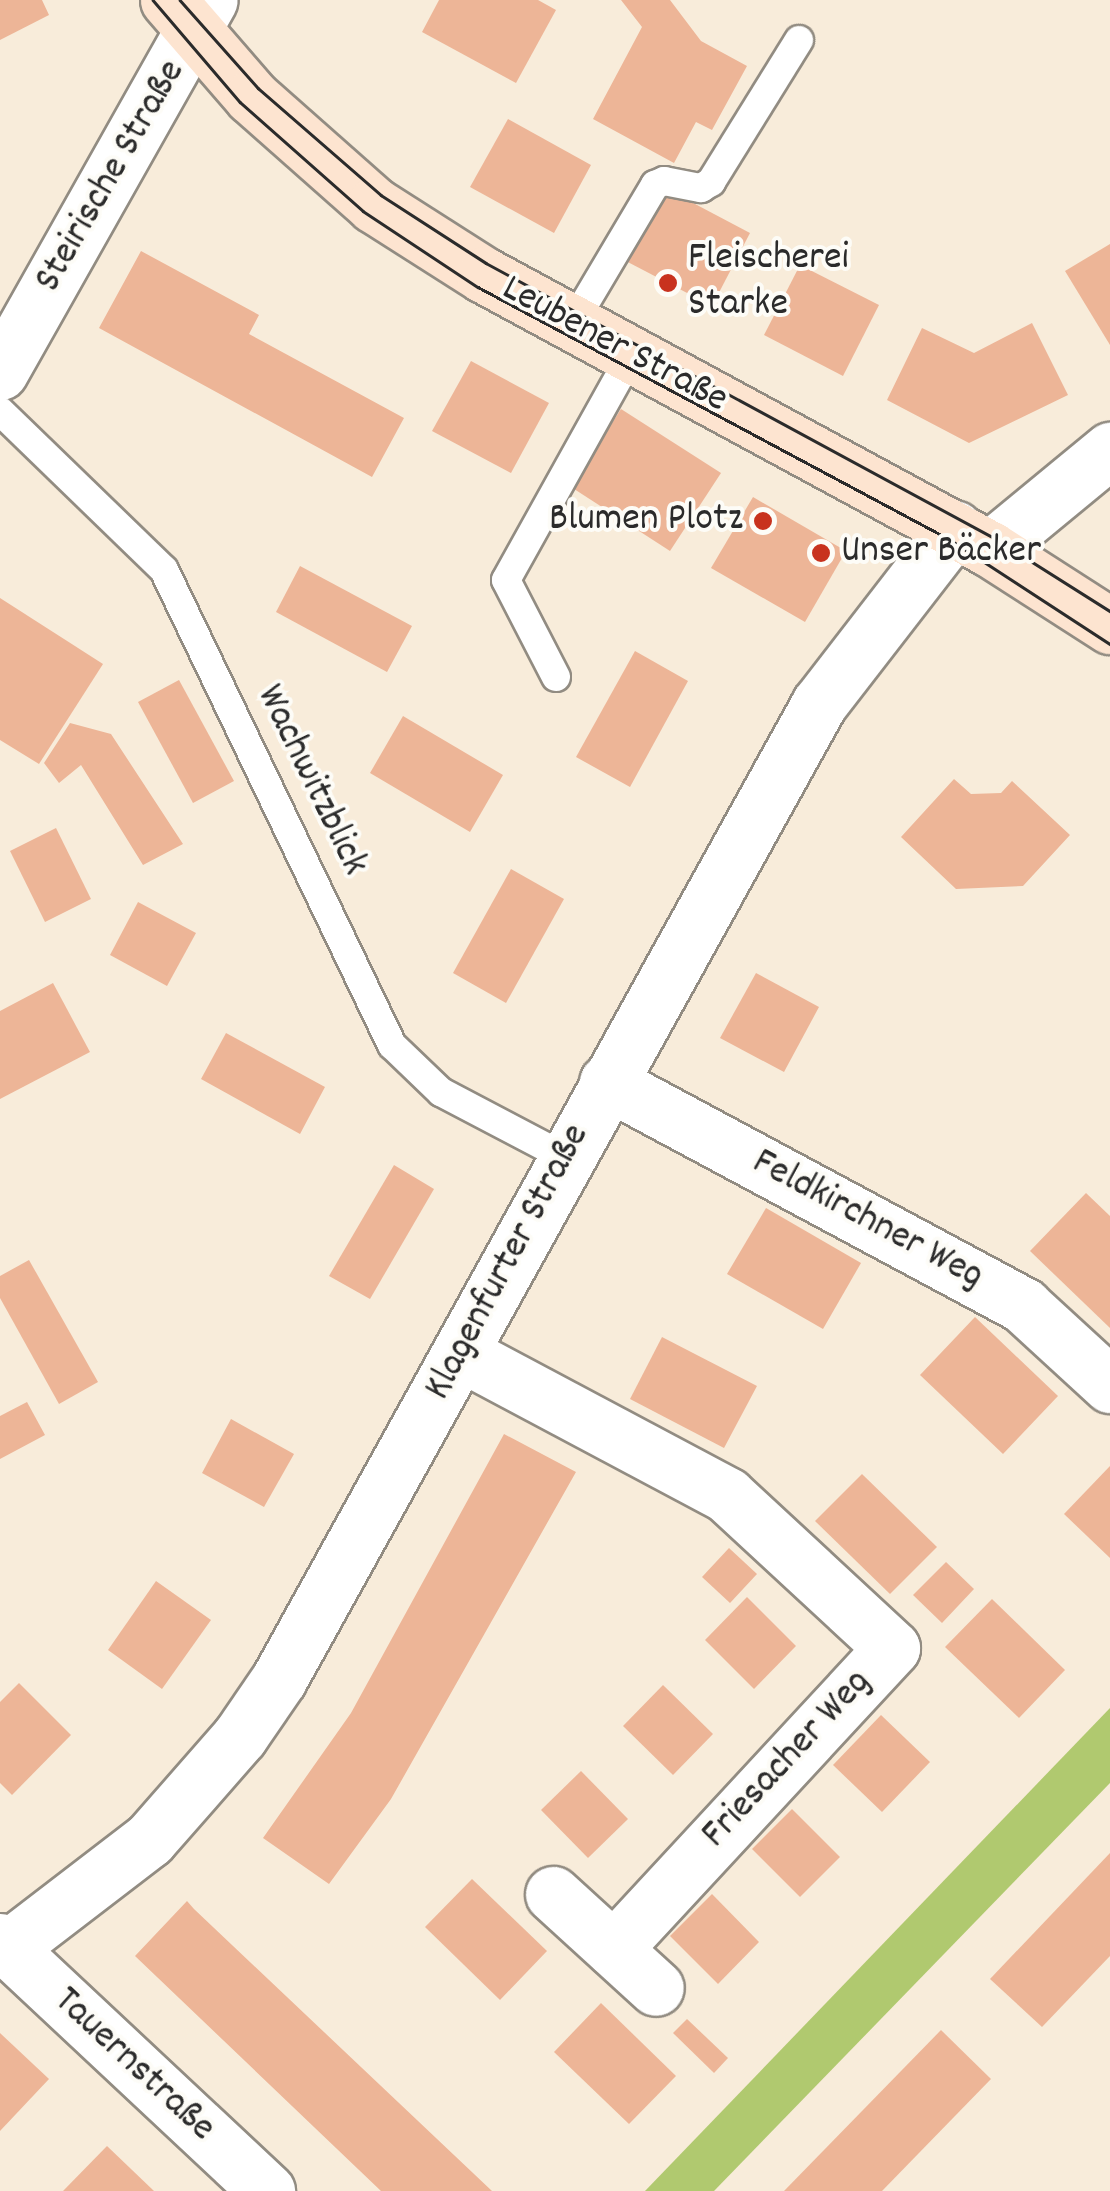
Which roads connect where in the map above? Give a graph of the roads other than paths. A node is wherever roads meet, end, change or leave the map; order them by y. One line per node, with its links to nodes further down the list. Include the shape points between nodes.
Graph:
1 (190, 11): 3 (street, Leubener Straße, via 252,97 374,205); 5 (street, Steirische Straße)
2 (799, 40): 3 (lane, via 711,182 702,188 655,185)
3 (572, 323): 4 (street, Leubener Straße)
4 (631, 355): 8 (street, Leubener Straße); 10 (lane, via 506,580)
5 (0, 372)
6 (0, 411): 12 (lane, Wachwitzblick, via 164,570 392,1045 440,1092)
7 (1110, 450): 8 (street, Klagenfurter Straße)
8 (973, 539): 9 (street, Leubener Straße); 11 (street, Klagenfurter Straße, via 819,704)
9 (1110, 626)
10 (556, 676)
11 (607, 1082): 12 (street, Klagenfurter Straße); 14 (street, Feldkirchner Weg, via 1024,1306)
12 (565, 1157): 13 (street, Klagenfurter Straße)
13 (462, 1354): 16 (street, Klagenfurter Straße, via 324,1602 240,1736 150,1840); 17 (street, Friesacher Weg, via 727,1495 892,1648)
14 (1110, 1385)
15 (554, 1894): 17 (street)
16 (4, 1944): 19 (street, Tauernstraße)
17 (613, 1948): 18 (street)
18 (656, 1988)
19 (267, 2191)

